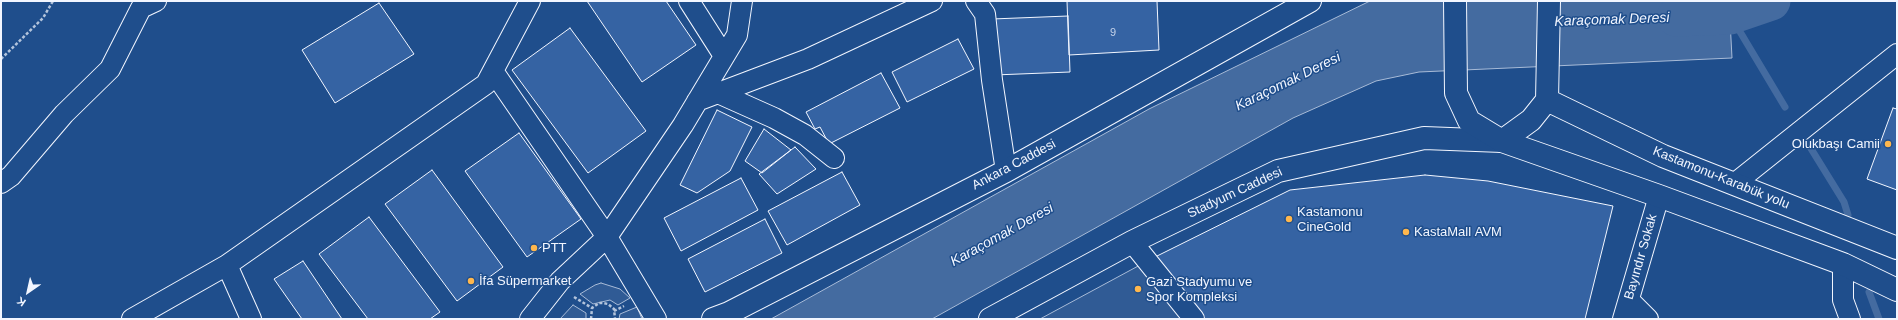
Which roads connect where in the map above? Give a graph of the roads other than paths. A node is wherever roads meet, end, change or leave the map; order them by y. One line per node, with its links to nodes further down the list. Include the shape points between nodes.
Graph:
1 (156, 1): 19 (street, via 141,8 110,69 64,114 11,176)
2 (530, 1): 12 (street)
3 (689, 1): 11 (street)
4 (742, 1): 11 (street, via 738,35)
5 (932, 1): 13 (street, via 808,59)
6 (976, 1): 18 (street, via 985,14)
7 (1310, 1): 18 (main road, Ankara Caddesi)
8 (1455, 1): 16 (main road, via 1456,93 1469,121)
9 (1549, 1): 14 (main road)
10 (1897, 54): 20 (street)
11 (724, 56): 15 (street)
12 (493, 71): 22 (street); 26 (street, via 486,84)
13 (718, 93): 15 (street); 17 (street, via 805,135)
14 (1548, 100): 16 (main road, via 1531,120); 20 (main road, Kastamonu-Karabük yolu, via 1663,156)
15 (697, 101): 22 (street)
16 (1502, 141): 21 (main road); 23 (main road, Stadyum Caddesi, via 1424,138 1278,172)
17 (834, 158)
18 (1006, 170): 33 (main road, Ankara Caddesi)
19 (1, 183)
20 (1734, 184): 24 (main road, Kastamonu-Karabük yolu)
21 (1659, 196): 25 (main road); 28 (street, Bayındır Sokak)
22 (607, 237): 31 (street, via 560,281); 32 (street)
23 (1132, 242): 34 (main road, Stadyum Caddesi); 35 (street)
24 (1897, 248)
25 (1843, 264): 27 (main road); 38 (street, via 1843,300)
26 (227, 265): 29 (street); 30 (street)
27 (1897, 290)
28 (1629, 300): 36 (street, Bayındır Sokak); 37 (street)
29 (132, 319)
30 (251, 319)
31 (530, 319)
32 (656, 319)
33 (713, 319)
34 (990, 319)
35 (1194, 319)
36 (1623, 319)
37 (1648, 319)
38 (1850, 319)

